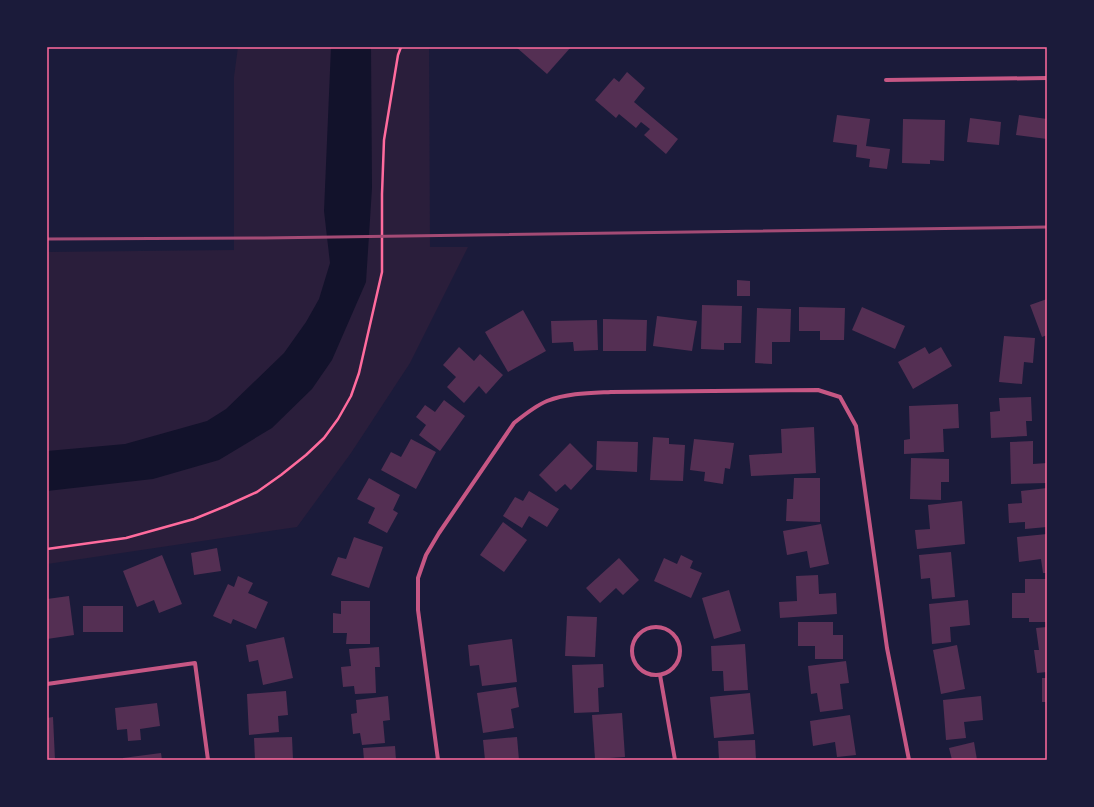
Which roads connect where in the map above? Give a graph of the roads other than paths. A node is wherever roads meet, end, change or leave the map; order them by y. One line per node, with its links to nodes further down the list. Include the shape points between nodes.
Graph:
1 (1047, 78): 2 (street)
2 (886, 80)
3 (660, 675): 3 (street, via 669,672 676,665 681,647 671,631 662,626 653,626 636,636 632,654 641,670 650,675); 7 (street)
4 (47, 684): 5 (street, via 195,663)
5 (208, 760)
6 (438, 760): 8 (street, via 418,610 418,578 426,555 439,533 514,423 547,402 578,393 818,390 840,398 856,426 888,648)
7 (675, 760)
8 (909, 760)

